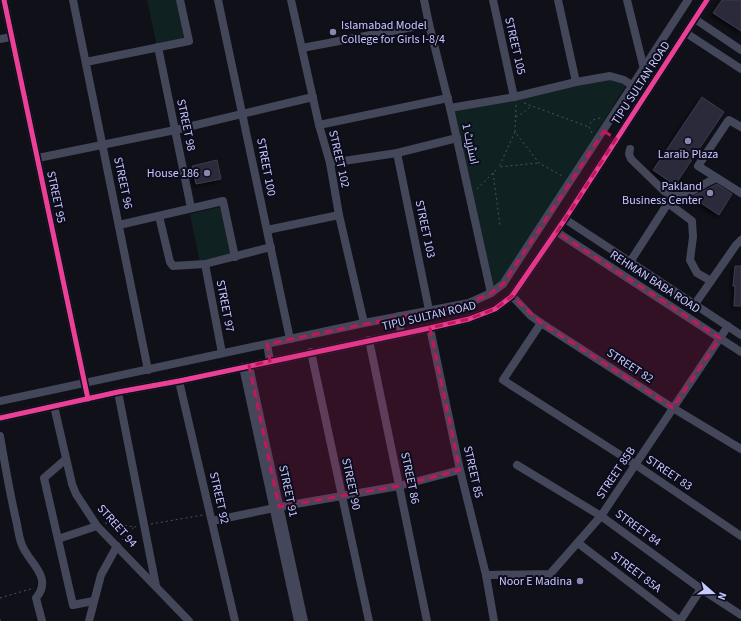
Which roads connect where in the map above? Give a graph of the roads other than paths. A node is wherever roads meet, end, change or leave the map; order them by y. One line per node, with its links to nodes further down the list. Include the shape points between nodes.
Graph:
1 (4, 0): 15 (street, STREET 95)
2 (73, 0): 20 (street, STREET 96)
3 (180, 0): 17 (street, via 188,41)
4 (218, 0): 29 (street, STREET 100)
5 (291, 0): 18 (street, STREET 102)
6 (424, 0): 13 (street, اسٹریٹ 1)
7 (493, 0): 27 (street, STREET 105)
8 (558, 0): 23 (street)
9 (627, 0): 21 (street)
10 (688, 0): 21 (street, TIPU SULTAN ROAD)
11 (707, 0): 12 (street, TIPU SULTAN ROAD)
12 (695, 19): 14 (street, TIPU SULTAN ROAD); 19 (street)
13 (429, 24): 18 (street); 26 (street, اسٹریٹ 1)
14 (686, 33): 22 (street); 35 (street, TIPU SULTAN ROAD)
15 (11, 37): 16 (street); 39 (street, STREET 95)
16 (0, 39)
17 (158, 47): 20 (street); 32 (street, STREET 98)
18 (302, 48): 25 (street, STREET 102)
19 (741, 50)
20 (86, 62): 36 (street, STREET 96)
21 (644, 69): 24 (street, TIPU SULTAN ROAD)
22 (741, 69)
23 (576, 82): 24 (street, via 610,76); 27 (street)
24 (633, 86): 33 (street, TIPU SULTAN ROAD)
25 (313, 97): 29 (street); 30 (street, STREET 102)
26 (448, 98): 28 (street, اسٹریٹ 1); 30 (street)
27 (515, 98): 28 (street)
28 (450, 108): 34 (street, اسٹریٹ 1)
29 (243, 113): 32 (street); 49 (street, STREET 100)
30 (319, 125): 40 (street, STREET 102)
31 (741, 126): 41 (street, via 729,120 698,165)
32 (175, 130): 36 (street); 44 (street, STREET 98)
33 (604, 131): 35 (street); 57 (street, TIPU SULTAN ROAD, via 503,284)
34 (457, 138): 38 (street); 57 (street, اسٹریٹ 1)
35 (616, 139): 47 (street, TIPU SULTAN ROAD)
36 (102, 144): 39 (street); 48 (street, STREET 96)
37 (630, 149): 43 (street, via 631,159)
38 (397, 153): 40 (street); 60 (street, STREET 103)
39 (38, 158): 79 (street, STREET 95)
40 (330, 163): 45 (street, STREET 102)
41 (717, 178): 42 (street); 43 (street)
42 (741, 194)
43 (670, 199): 54 (street); 56 (street, via 692,221 690,260 697,272)
44 (191, 208): 46 (street); 53 (street, via 223,201)
45 (339, 215): 49 (street); 62 (street, STREET 102)
46 (159, 216): 48 (street); 55 (street, via 173,266)
47 (565, 219): 50 (street, TIPU SULTAN ROAD); 54 (street, REHMAN BABA ROAD)
48 (119, 225): 77 (street, STREET 96)
49 (267, 230): 52 (street, STREET 100)
50 (557, 232): 58 (street, TIPU SULTAN ROAD); 68 (street, REHMAN BABA ROAD)
51 (741, 240): 56 (street)
52 (270, 247): 53 (street); 69 (street, STREET 100)
53 (235, 257): 55 (street)
54 (630, 262): 59 (street, REHMAN BABA ROAD)
55 (205, 264): 74 (street, STREET 97)
56 (711, 281): 59 (street)
57 (492, 293): 60 (street, TIPU SULTAN ROAD, via 469,303)
58 (512, 296): 63 (street, STREET 82); 65 (street, TIPU SULTAN ROAD, via 495,309 469,319)
59 (695, 304): 64 (street, REHMAN BABA ROAD)
60 (429, 310): 61 (street, TIPU SULTAN ROAD)
61 (399, 316): 62 (street, TIPU SULTAN ROAD); 66 (street)
62 (364, 323): 69 (street, TIPU SULTAN ROAD)
63 (541, 323): 84 (street, STREET 82); 90 (street, STREET 83, via 503,380)
64 (728, 326): 67 (street, REHMAN BABA ROAD); 68 (street, STREET 85B)
65 (430, 328): 66 (street, TIPU SULTAN ROAD); 91 (street, STREET 85)
66 (402, 334): 70 (street, TIPU SULTAN ROAD)
67 (741, 335)
68 (720, 338): 73 (street, REHMAN BABA ROAD); 84 (street, STREET 85B)
69 (290, 339): 71 (street, TIPU SULTAN ROAD)
70 (369, 340): 72 (street, TIPU SULTAN ROAD); 92 (street, STREET 86)
71 (267, 344): 74 (street, TIPU SULTAN ROAD); 75 (street)
72 (311, 352): 75 (street, TIPU SULTAN ROAD); 93 (street, STREET 90)
73 (741, 352)
74 (222, 353): 77 (street, TIPU SULTAN ROAD)
75 (270, 361): 76 (street, TIPU SULTAN ROAD)
76 (246, 366): 78 (street, TIPU SULTAN ROAD); 94 (street, STREET 91)
77 (148, 370): 79 (street, TIPU SULTAN ROAD)
78 (179, 381): 80 (street, TIPU SULTAN ROAD); 96 (street, STREET 92)
79 (85, 383): 81 (street, STREET 95); 82 (street, TIPU SULTAN ROAD)
80 (118, 392): 81 (street, TIPU SULTAN ROAD); 103 (street)
81 (88, 399): 83 (street, TIPU SULTAN ROAD)
82 (0, 401)
83 (54, 406): 85 (street, TIPU SULTAN ROAD); 88 (street, STREET 94)
84 (673, 408): 87 (street, STREET 82); 90 (street, STREET 85B)
85 (0, 418)
86 (0, 436): 107 (street, via 22,546 42,580 42,589 36,598)
87 (741, 448)
88 (66, 459): 97 (street, STREET 94, via 76,494); 99 (street, via 44,478)
89 (517, 465): 95 (street, STREET 84)
90 (636, 465): 95 (street, STREET 85B); 98 (street, STREET 83)
91 (460, 470): 92 (street); 102 (street, STREET 85)
92 (399, 486): 93 (street); 114 (street, STREET 86)
93 (341, 496): 94 (street); 113 (street, STREET 90)
94 (276, 507): 96 (street); 111 (street); 112 (street, STREET 91)
95 (601, 516): 100 (street, STREET 85B); 104 (street, STREET 84)
96 (211, 517): 110 (street, STREET 92)
97 (96, 524): 99 (street); 101 (street, STREET 94)
98 (741, 536)
99 (58, 539): 105 (street, via 73,605)
100 (578, 543): 102 (street, STREET 85B, via 550,574); 116 (street, STREET 85A)
101 (117, 546): 103 (street, STREET 94); 105 (street, via 101,575)
102 (486, 576): 115 (street, STREET 85)
103 (156, 586): 109 (street, STREET 94)
104 (701, 589): 106 (street, STREET 84); 116 (street)
105 (93, 601): 108 (street)
106 (741, 615)
107 (42, 621)
108 (89, 621)
109 (188, 621)
110 (235, 621)
111 (298, 621)
112 (304, 621)
113 (369, 621)
114 (427, 621)
115 (494, 621)
116 (680, 621)

